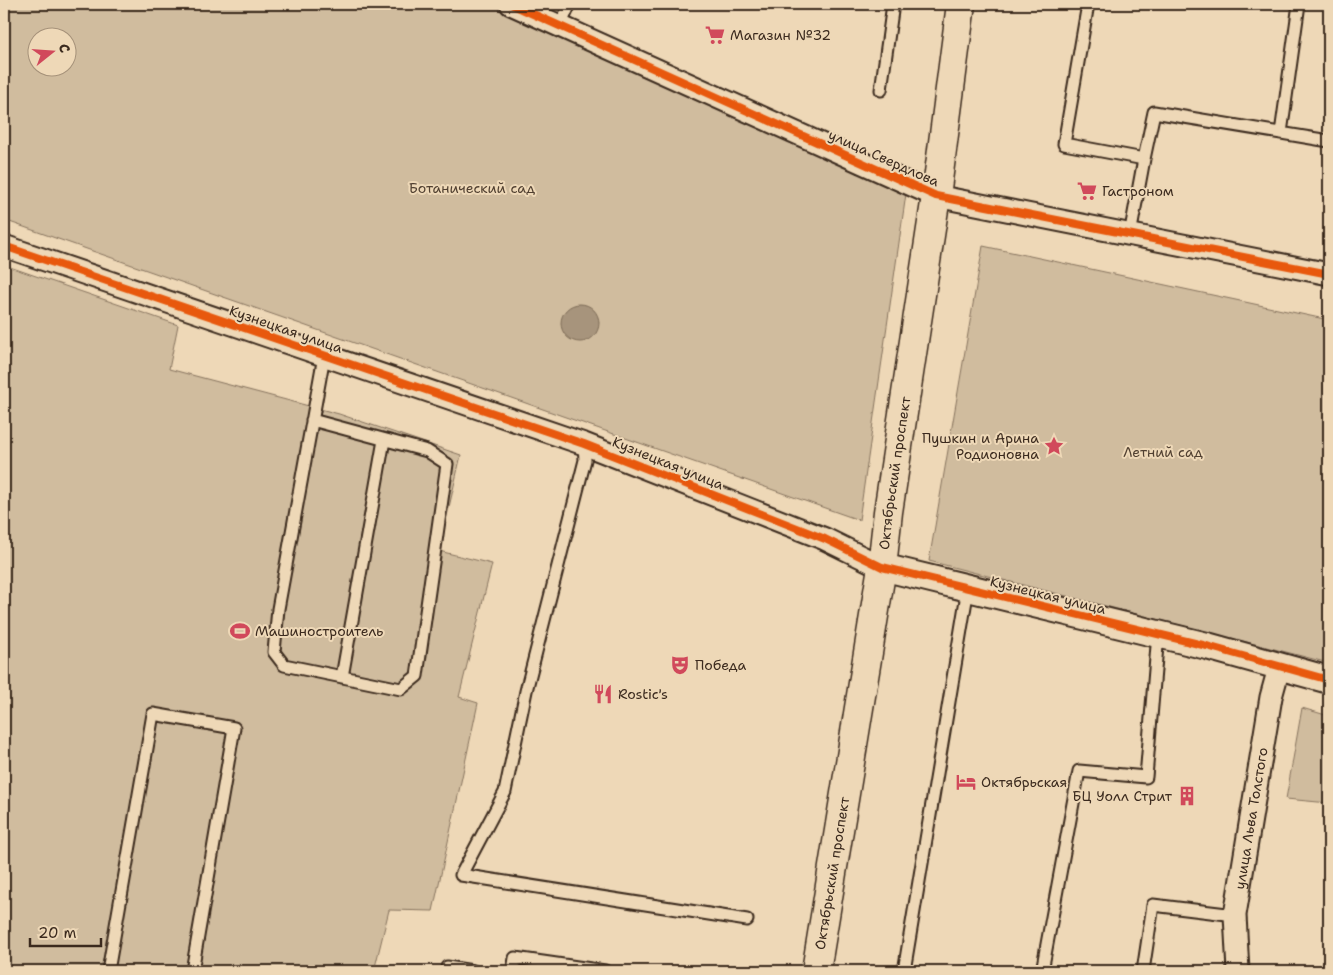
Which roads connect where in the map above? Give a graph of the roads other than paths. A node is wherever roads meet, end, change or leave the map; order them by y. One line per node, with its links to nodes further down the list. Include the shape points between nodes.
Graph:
1 (511, 4): 7 (street, улица Свердлова)
2 (570, 4): 7 (lane)
3 (894, 4): 8 (lane)
4 (961, 4): 12 (main road, Октябрьский проспект)
5 (1088, 4): 11 (lane, via 1064,144)
6 (1299, 4): 9 (lane)
7 (560, 26): 12 (street, улица Свердлова)
8 (881, 90)
9 (1282, 133): 10 (lane); 11 (lane, via 1154,112)
10 (1329, 141)
11 (1144, 159): 13 (lane)
12 (936, 196): 13 (street, улица Свердлова); 20 (main road, Октябрьский проспект)
13 (1130, 235): 15 (street, улица Свердлова)
14 (4, 246): 16 (street, Кузнецкая улица)
15 (1329, 274)
16 (324, 356): 17 (lane); 19 (street, Кузнецкая улица)
17 (312, 420): 18 (lane); 24 (lane, via 278,609 274,652 284,665)
18 (384, 440): 24 (lane); 24 (lane, via 427,451 447,464 417,676 401,689)
19 (584, 444): 20 (street, Кузнецкая улица, via 825,539); 27 (lane, via 585,460 526,690 505,792 462,875)
20 (882, 567): 21 (street, Кузнецкая улица); 34 (main road, Октябрьский проспект)
21 (968, 588): 22 (street, Кузнецкая улица); 35 (lane)
22 (1158, 634): 23 (street, Кузнецкая улица); 36 (lane, via 1146,777 1079,771)
23 (1278, 668): 25 (street, Кузнецкая улица); 26 (street, улица Льва Толстого)
24 (342, 677)
25 (1329, 680)
26 (1235, 915): 37 (lane, via 1153,905); 38 (street, улица Льва Толстого)
27 (747, 920)
28 (447, 967): 31 (lane)
29 (108, 971): 30 (lane, via 153,714 234,728)
30 (192, 971)
31 (473, 971)
32 (513, 971): 33 (lane, via 515,958)
33 (605, 971)
34 (816, 971)
35 (904, 971)
36 (1042, 971)
37 (1143, 971)
38 (1238, 971)

